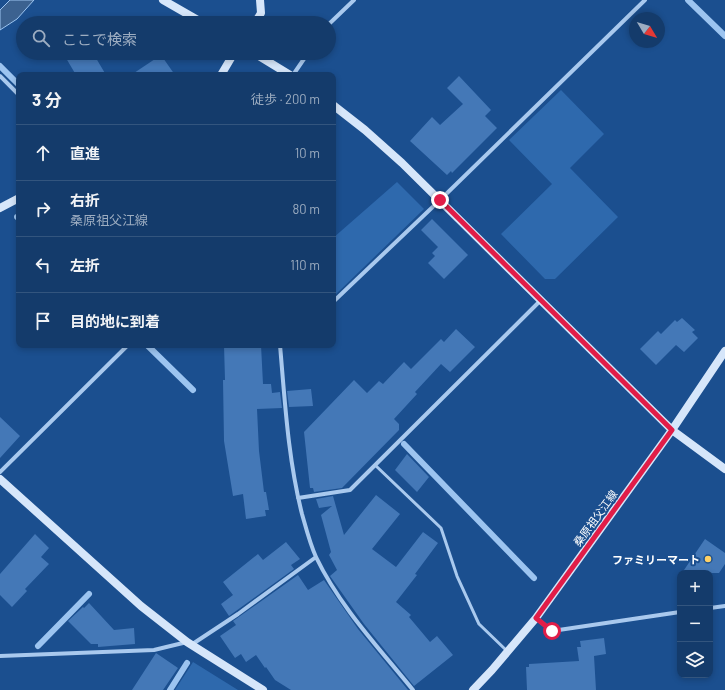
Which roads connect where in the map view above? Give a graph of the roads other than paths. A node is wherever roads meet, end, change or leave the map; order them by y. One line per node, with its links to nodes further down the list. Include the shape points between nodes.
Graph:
1 (163, 0): 5 (street)
2 (260, 0): 6 (street)
3 (354, 0): 7 (street)
4 (645, 0): 18 (street)
5 (191, 16)
6 (259, 16)
7 (336, 17)
8 (230, 60): 11 (street)
9 (266, 60): 12 (street)
10 (303, 60): 13 (street)
11 (223, 72)
12 (287, 72)
13 (294, 72)
14 (0, 76): 15 (street)
15 (16, 91)
16 (336, 107): 18 (street, via 376,139)
17 (16, 200): 19 (street)
18 (440, 200): 20 (street); 21 (street)
19 (0, 208)
20 (336, 299)
21 (541, 300): 25 (street); 26 (street)
22 (125, 348): 28 (street)
23 (280, 348): 30 (street, via 288,440)
24 (725, 351): 25 (street, 桑原祖父江線)
25 (672, 430): 27 (street); 35 (street, 桑原祖父江線)
26 (375, 465): 30 (street, via 350,490); 37 (lane, via 441,528 457,576 479,624)
27 (725, 469)
28 (0, 472)
29 (0, 479): 36 (street, via 141,606)
30 (298, 498): 31 (street)
31 (316, 557): 36 (street, via 238,614); 40 (street, via 340,601)
32 (725, 606): 33 (street)
33 (713, 608)
34 (677, 612): 35 (street, via 552,631)
35 (536, 618): 37 (street, 桑原祖父江線)
36 (189, 644): 38 (street, via 154,650); 39 (street)
37 (508, 652): 41 (street, 桑原祖父江線)
38 (0, 656)
39 (263, 690)
40 (413, 690)
41 (475, 690)

